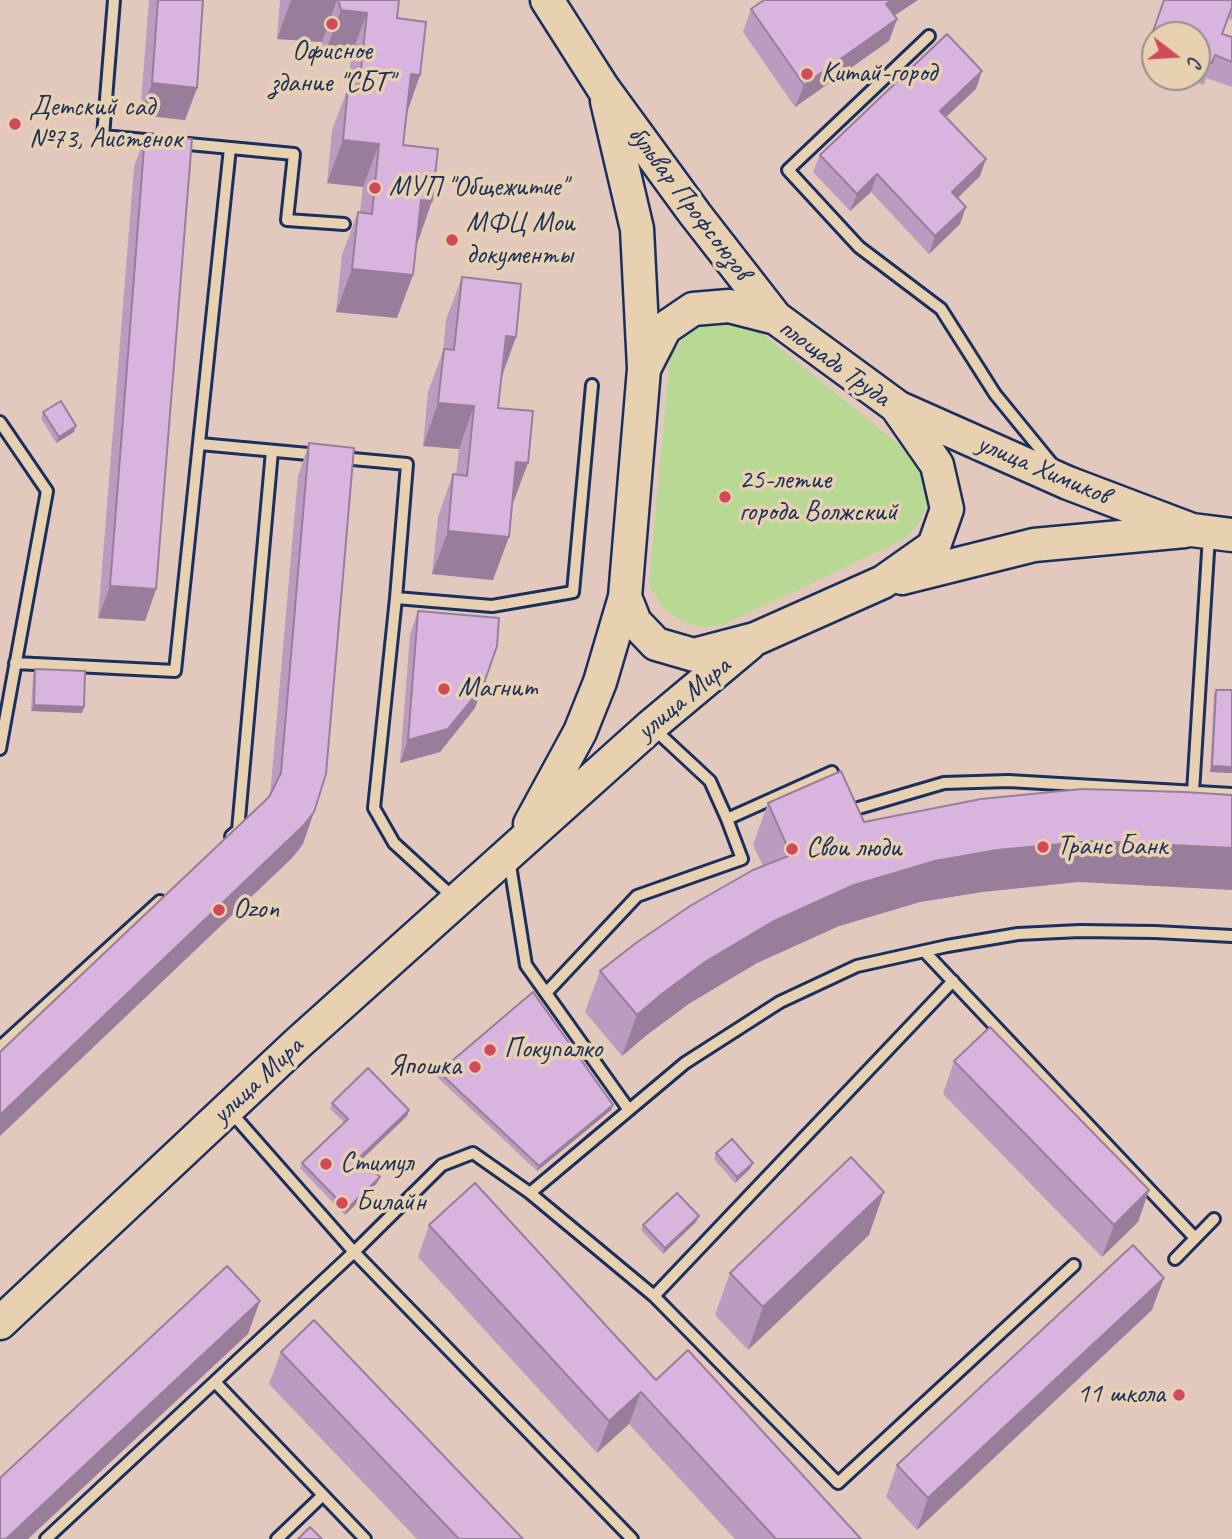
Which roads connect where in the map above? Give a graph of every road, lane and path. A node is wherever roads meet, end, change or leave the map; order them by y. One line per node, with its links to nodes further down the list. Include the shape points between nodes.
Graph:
1 (114, 0): 5 (lane, via 103,136)
2 (547, 0): 4 (street, бульвар Профсоюзов)
3 (929, 36): 14 (lane, via 788,170 859,247 941,309 995,394)
4 (603, 88): 7 (street, бульвар Профсоюзов); 8 (street, бульвар Профсоюзов, via 637,229)
5 (230, 148): 6 (lane, via 294,154 287,220); 12 (lane)
6 (344, 224)
7 (776, 318): 8 (street, площадь Труда, via 729,306 692,309 665,327); 10 (street, площадь Труда)
8 (644, 369): 17 (street, площадь Труда)
9 (592, 385): 18 (lane, via 573,592 492,607)
10 (896, 406): 14 (street, улица Химиков); 16 (street, площадь Труда, via 937,465 947,509 934,546)
11 (0, 422): 20 (lane, via 47,491)
12 (200, 444): 13 (lane); 20 (lane, via 175,671)
13 (272, 451): 18 (lane, via 407,464); 28 (lane, via 238,830)
14 (1068, 484): 15 (street, улица Химиков)
15 (1211, 532): 16 (street, улица Химиков, via 1034,545); 24 (lane)
16 (883, 582): 19 (street, площадь Труда)
17 (625, 597): 19 (street, площадь Труда, via 635,622 656,644 694,655); 29 (street, улица Мира, via 580,732)
18 (396, 598): 31 (lane, via 374,808 394,843)
19 (755, 639): 21 (street, улица Мира)
20 (15, 663): 22 (lane)
21 (651, 726): 27 (lane, via 710,781); 29 (street, улица Мира)
22 (0, 749)
23 (832, 772): 27 (lane)
24 (1193, 792): 25 (lane); 26 (lane, via 1009,781 944,783)
25 (1232, 794)
26 (839, 814)
27 (727, 819): 35 (lane, via 742,859 637,896)
28 (228, 839)
29 (514, 848): 31 (street, улица Мира); 35 (lane, via 526,965)
30 (165, 896): 36 (lane)
31 (456, 900): 37 (street, улица Мира)
32 (1232, 936): 33 (lane, via 1018,934)
33 (924, 951): 34 (lane); 38 (lane, via 857,966 780,1002 685,1063)
34 (953, 981): 41 (lane); 45 (lane)
35 (546, 993): 38 (lane)
36 (0, 1047)
37 (227, 1108): 42 (lane); 46 (street, улица Мира)
38 (629, 1110): 39 (lane)
39 (530, 1193): 42 (lane, via 473,1153 442,1165); 45 (lane)
40 (1214, 1219): 41 (lane)
41 (1195, 1238): 43 (lane)
42 (354, 1252): 47 (lane); 52 (lane)
43 (1175, 1259)
44 (1074, 1265): 45 (lane, via 838,1483)
45 (654, 1296)
46 (0, 1323)
47 (215, 1382): 48 (lane); 49 (lane)
48 (323, 1495): 50 (lane); 51 (lane)
49 (46, 1539)
50 (277, 1539)
51 (365, 1539)
52 (632, 1539)

